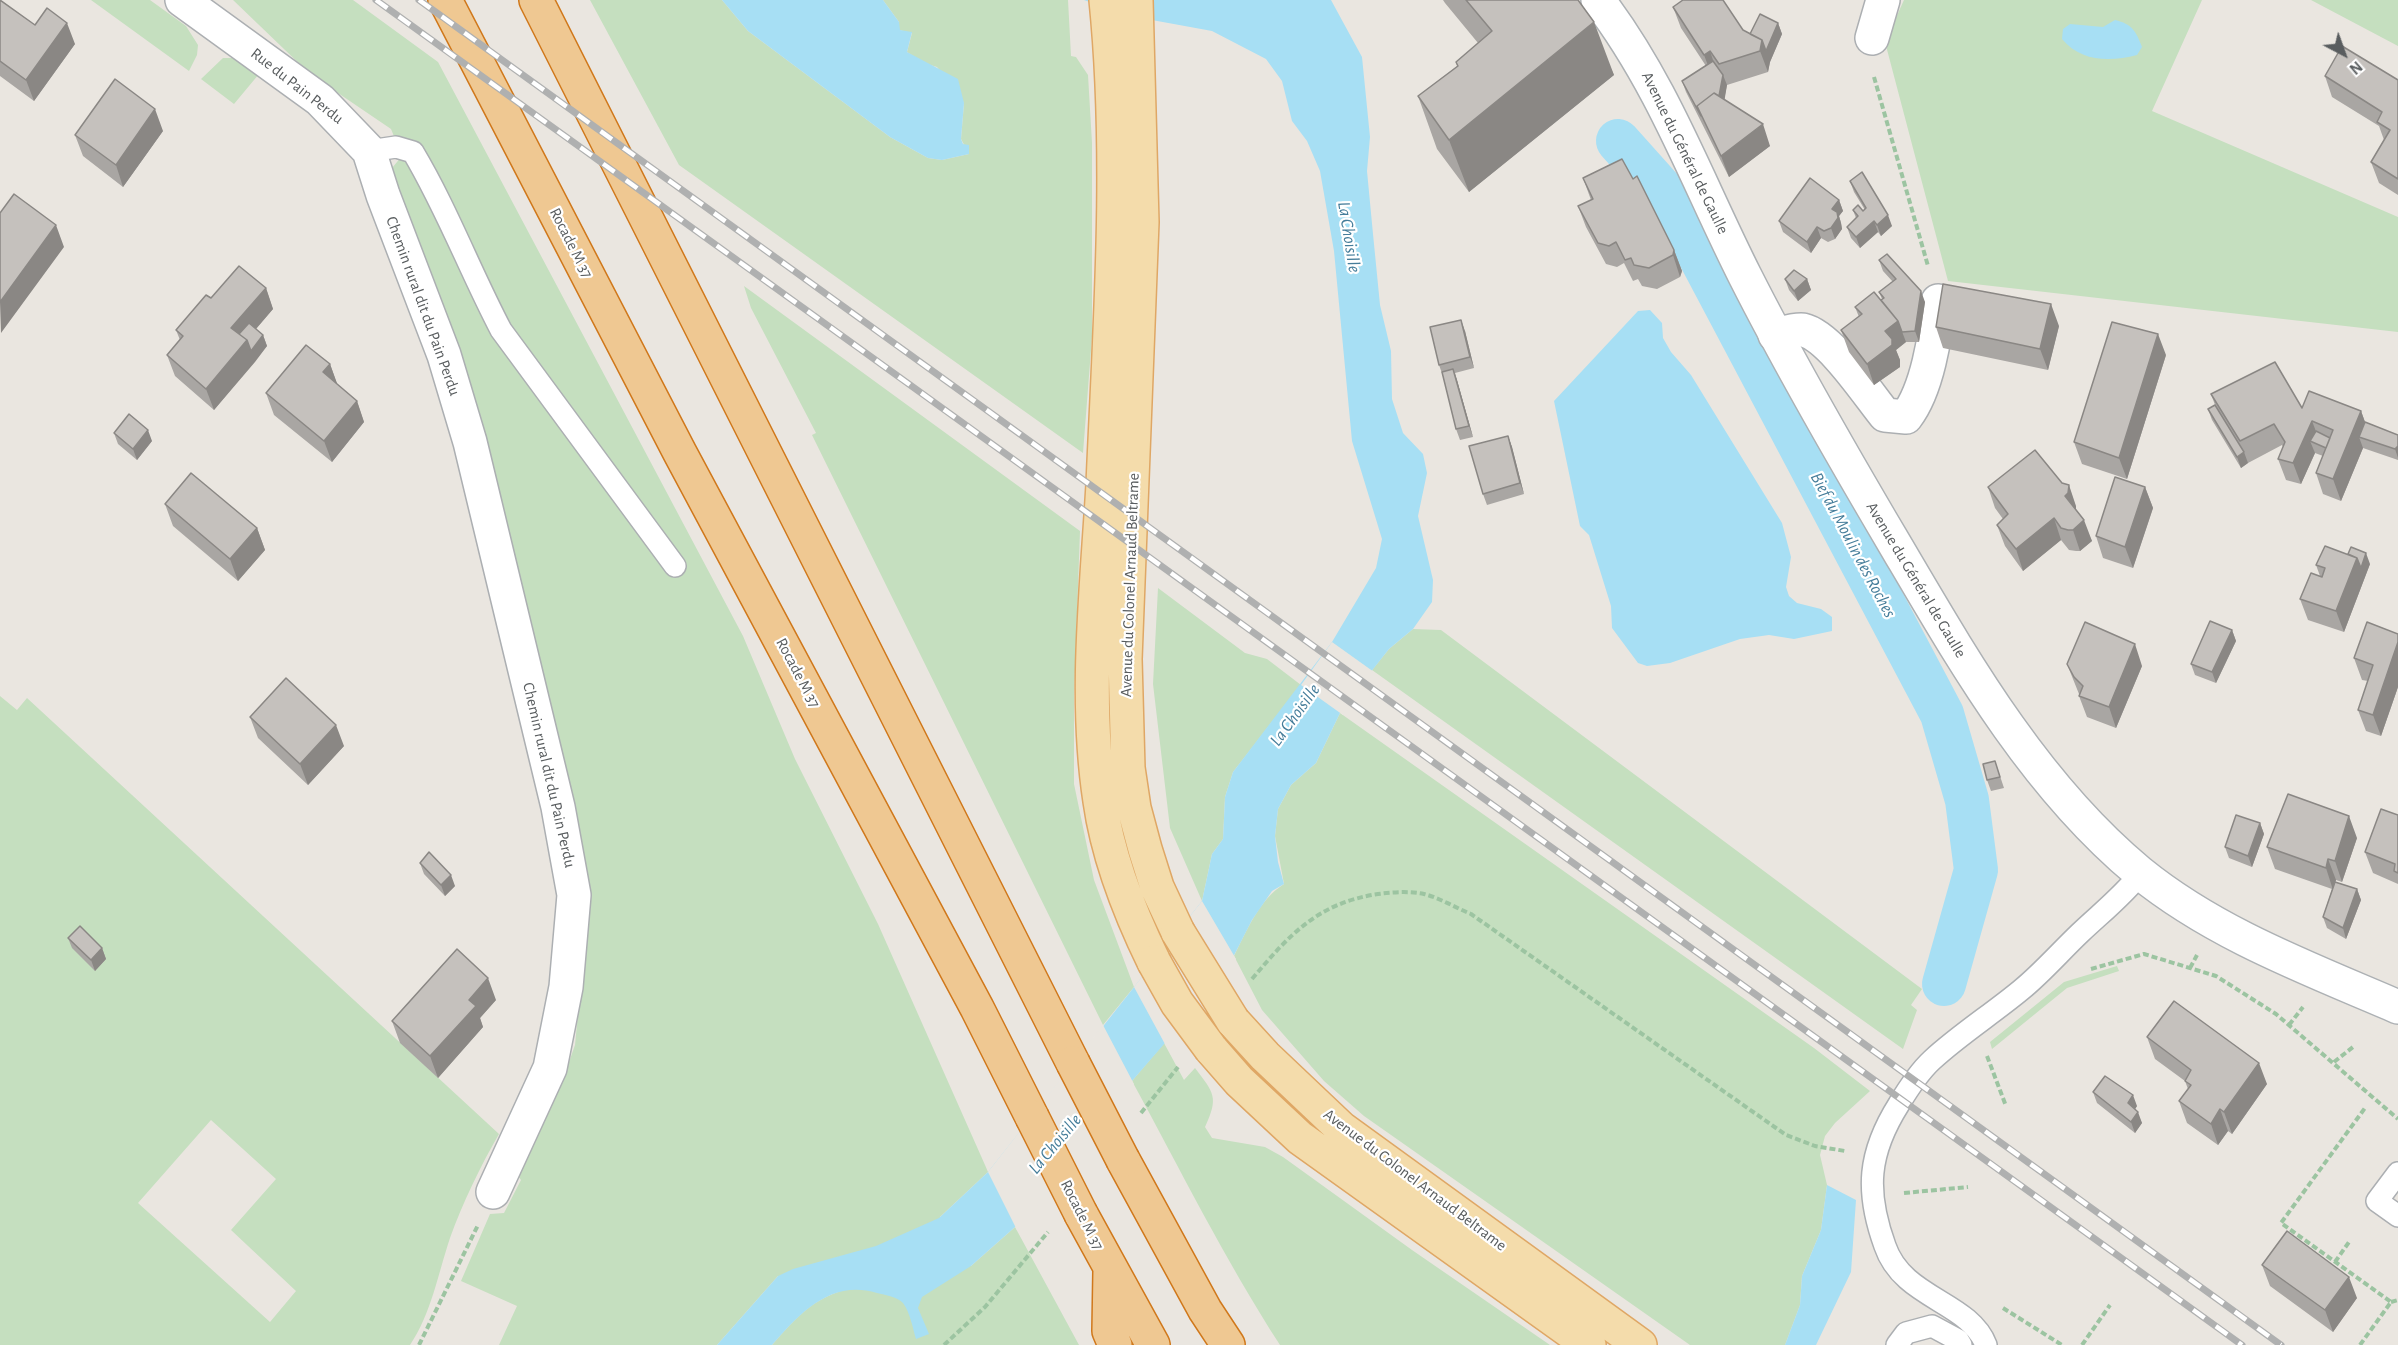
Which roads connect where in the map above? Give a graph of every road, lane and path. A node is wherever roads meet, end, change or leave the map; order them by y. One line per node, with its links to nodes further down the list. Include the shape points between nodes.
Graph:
1 (182, 0): 9 (street, Rue du Pain Perdu, via 320,100)
2 (445, 0): 39 (highway, Rocade M 37, bridge, via 680,453 977,1008)
3 (536, 0): 47 (highway, bridge, via 1073,1063)
4 (1106, 0): 24 (main road, Avenue du Colonel Arnaud Beltrame, bridge, via 1113,150 1094,647 1096,763 1100,802 1115,868 1136,926 1177,1003)
5 (1136, 0): 49 (main road, Avenue du Colonel Arnaud Beltrame, bridge, via 1142,222 1125,659 1128,768 1134,808 1157,887 1178,932 1233,1021 1265,1056 1341,1128)
6 (1599, 0): 12 (street, Avenue du Général de Gaulle, via 1652,82)
7 (1883, 0): 8 (street)
8 (1872, 38): 11 (path, via 1873,74)
9 (369, 151): 10 (street, Rue du Pain Perdu); 13 (lane, via 396,147 413,152 439,196 501,330)
10 (383, 195): 33 (street, Chemin rural dit du Pain Perdu, via 440,344 470,442 558,807 574,895 566,987 550,1068)
11 (1938, 301): 12 (street, via 1937,325 1917,403 1906,417 1885,415 1833,352 1812,333 1801,329)
12 (1775, 335): 14 (street, Avenue du Général de Gaulle, via 1959,654 2038,766 2079,814)
13 (675, 566)
14 (2141, 873): 19 (street, Avenue du Général de Gaulle, via 2216,924); 30 (lane, via 2124,895 2022,989 1931,1061 1881,1133)
15 (2194, 961): 16 (path)
16 (2190, 968): 17 (path, via 2144,954); 21 (path, via 2216,976)
17 (2084, 972)
18 (1246, 986): 30 (path, via 1284,941 1350,898 1392,892 1424,894 1471,914 1786,1135 1815,1146)
19 (2398, 1007)
20 (2300, 1011): 21 (path)
21 (2289, 1025): 25 (path)
22 (2353, 1047): 25 (path)
23 (1984, 1048): 26 (path)
24 (1197, 1055): 28 (path); 48 (main road, Avenue du Colonel Arnaud Beltrame, via 1239,1081 1300,1138)
25 (2334, 1062): 29 (path)
26 (2006, 1106)
27 (2366, 1108): 38 (path, via 2281,1223)
28 (1138, 1117)
29 (2398, 1119)
30 (1876, 1152): 52 (lane, via 1871,1177 1885,1248 1904,1279 1955,1311 1981,1332)
31 (2398, 1173): 35 (lane, via 2377,1201)
32 (1968, 1187): 34 (path)
33 (493, 1192): 43 (path)
34 (1897, 1193)
35 (2398, 1216)
36 (1050, 1229): 44 (path, via 986,1307)
37 (2349, 1242): 38 (path)
38 (2335, 1262): 41 (path)
39 (1110, 1271): 45 (highway, via 1108,1331); 46 (highway, Rocade M 37)
40 (2398, 1300): 41 (path)
41 (2391, 1302): 54 (path)
42 (2110, 1305): 53 (path)
43 (419, 1345)
44 (944, 1345)
45 (1115, 1345)
46 (1153, 1345)
47 (1228, 1345)
48 (1589, 1345)
49 (1640, 1345)
50 (1897, 1345): 51 (lane, via 1906,1333 1932,1326)
51 (1961, 1345)
52 (1986, 1345)
53 (2082, 1345)
54 (2360, 1345)

